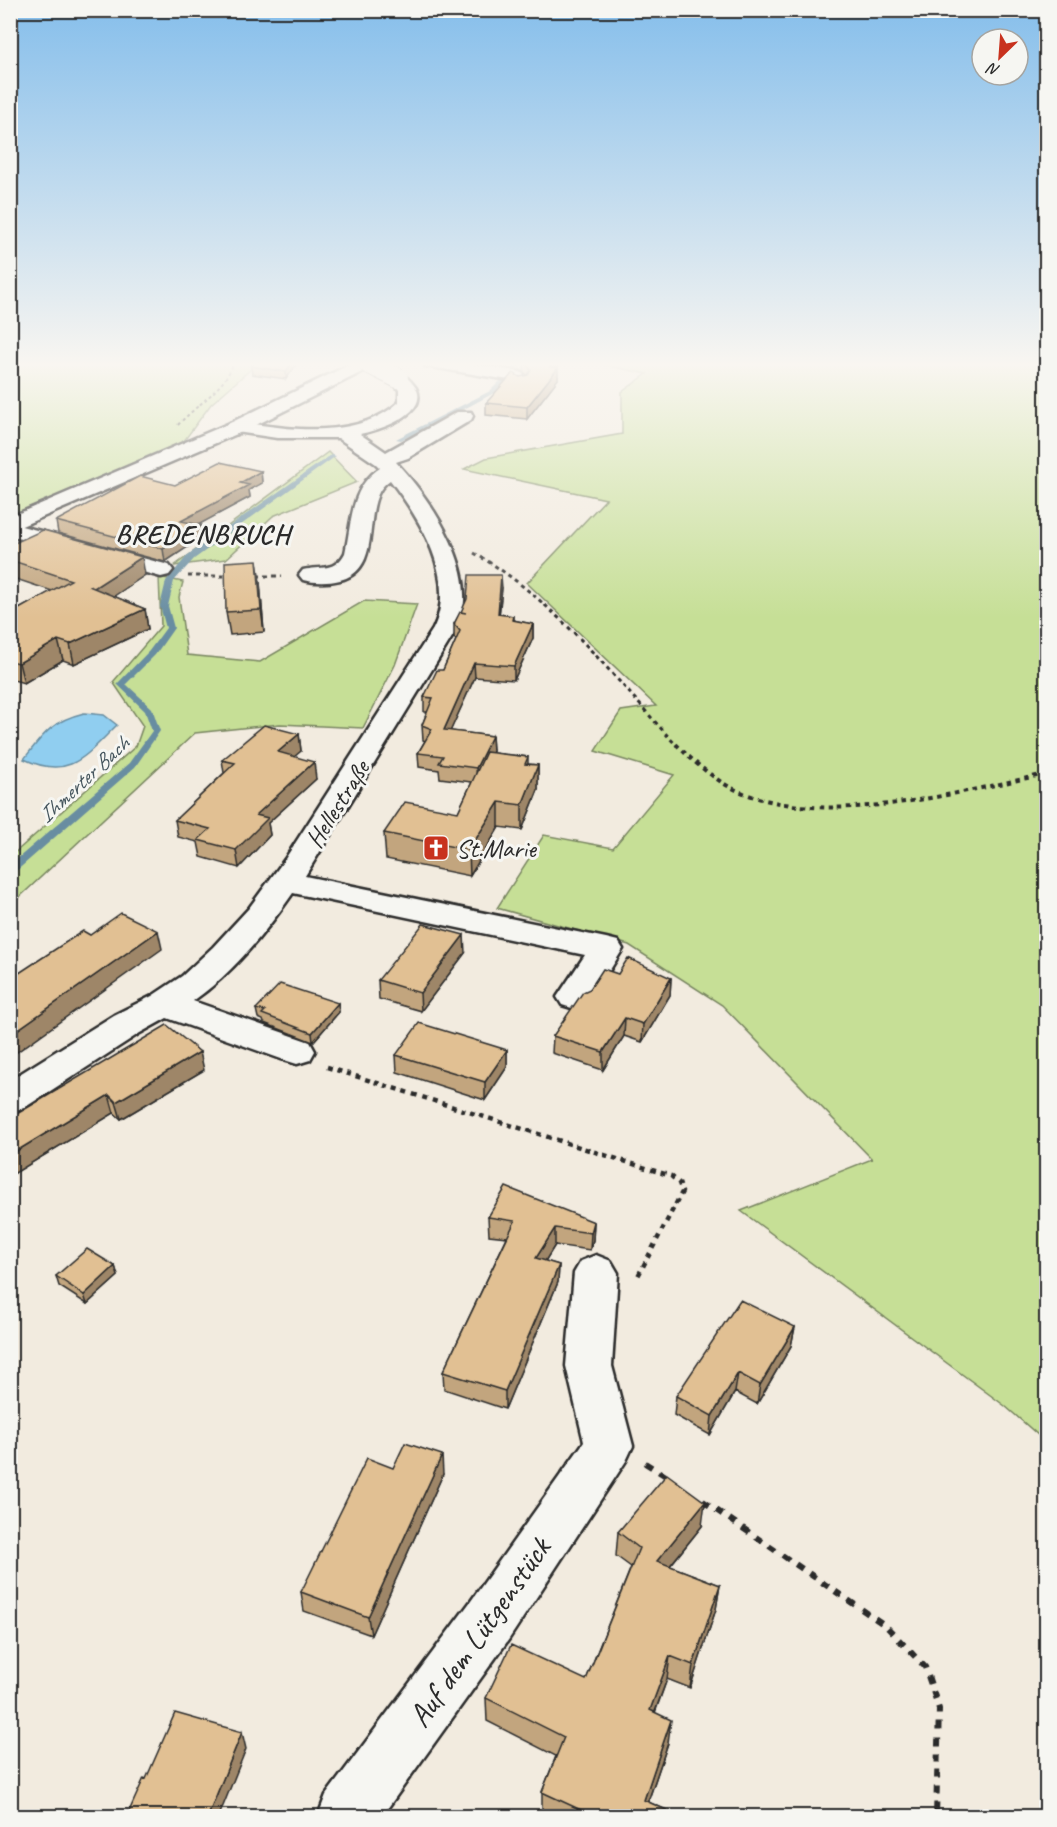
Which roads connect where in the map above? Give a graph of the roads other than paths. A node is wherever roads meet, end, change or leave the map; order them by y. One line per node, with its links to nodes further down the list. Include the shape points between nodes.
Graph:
1 (190, 447): 5 (street)
2 (362, 447): 4 (street, Hellestraße)
3 (412, 447): 4 (street)
4 (387, 465): 8 (street, via 363,506 359,544 349,566 338,574); 9 (street, Hellestraße, via 434,531 448,568 453,608 445,630)
5 (10, 525)
6 (10, 529): 7 (street)
7 (161, 570)
8 (311, 575)
9 (286, 882): 10 (street, via 606,949); 11 (street, Hellestraße, via 225,956)
10 (575, 997)
11 (165, 1004): 12 (street); 13 (street, Hellestraße)
12 (309, 1058)
13 (10, 1098)
14 (597, 1273): 15 (street, Auf dem Lütgenstück, via 589,1366 609,1446 490,1620)
15 (347, 1816)

